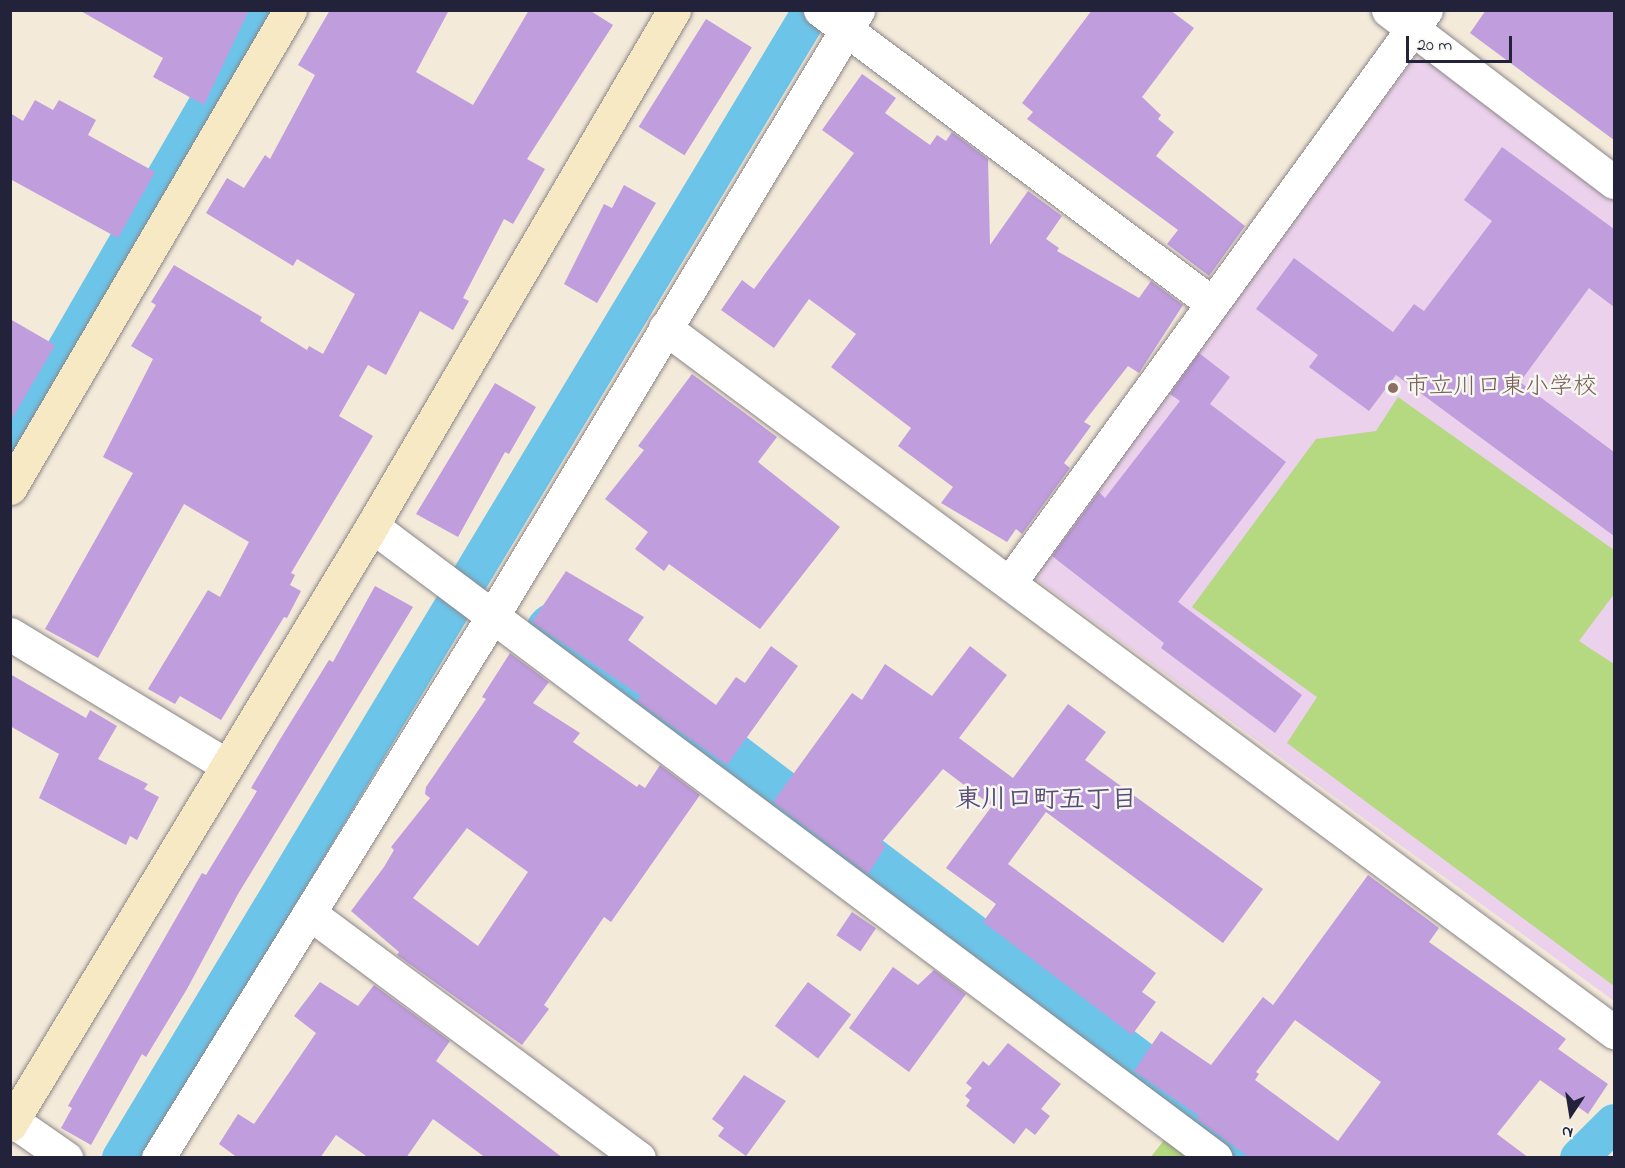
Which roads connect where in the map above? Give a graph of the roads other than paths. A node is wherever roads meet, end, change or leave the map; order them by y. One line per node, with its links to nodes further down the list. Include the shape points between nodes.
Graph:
1 (290, 10): 9 (street)
2 (674, 10): 10 (street)
3 (819, 10): 5 (street)
4 (1409, 17): 6 (street); 7 (street)
5 (852, 20): 7 (street); 8 (street)
6 (1614, 182)
7 (1211, 302): 11 (street)
8 (665, 328): 11 (street); 12 (street)
9 (10, 488)
10 (372, 526): 12 (street); 14 (street)
11 (1010, 582): 16 (street)
12 (492, 617): 15 (street); 21 (street)
13 (10, 634): 14 (street)
14 (226, 765): 17 (street)
15 (309, 913): 19 (street); 20 (street)
16 (1614, 1032)
17 (12, 1123): 18 (street)
18 (66, 1158)
19 (158, 1158)
20 (639, 1158)
21 (1216, 1158)

